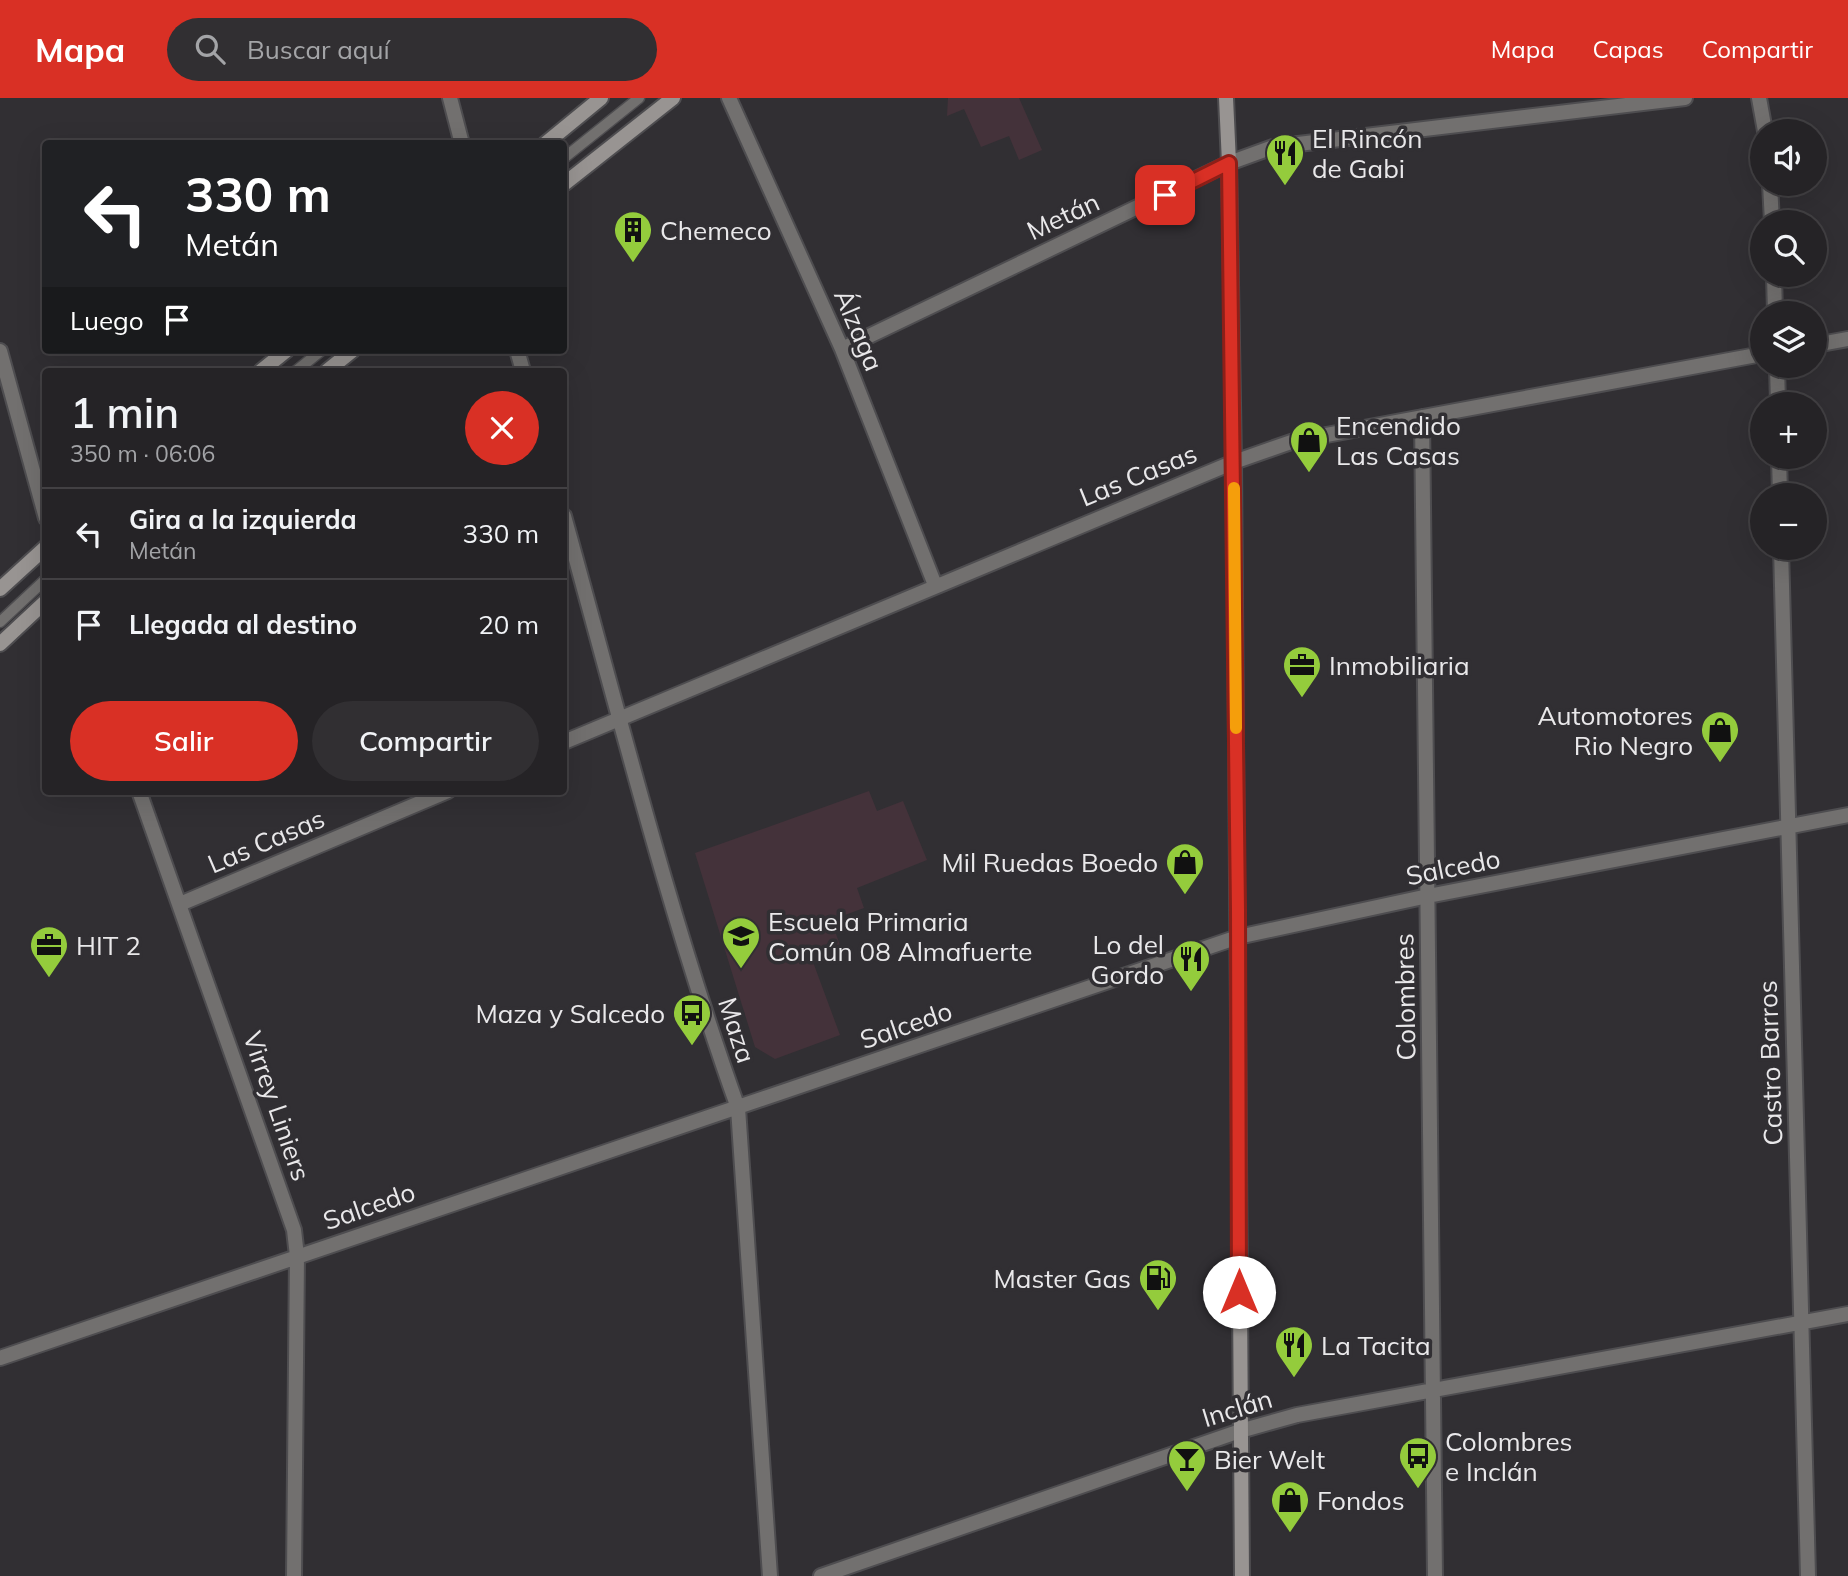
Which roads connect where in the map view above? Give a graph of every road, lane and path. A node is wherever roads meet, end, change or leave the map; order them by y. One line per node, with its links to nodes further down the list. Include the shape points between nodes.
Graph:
1 (450, 98): 10 (street)
2 (601, 98): 11 (main road)
3 (639, 98): 12 (lane)
4 (673, 98): 14 (main road)
5 (729, 98): 17 (street, Álzaga)
6 (1226, 98): 13 (main road)
7 (1685, 98): 13 (street, Metán, via 1273,147)
8 (1759, 98): 9 (street)
9 (1763, 119)
10 (460, 140)
11 (550, 140)
12 (567, 156)
13 (1229, 163): 17 (street, Metán); 27 (main road)
14 (567, 182)
15 (1848, 339): 16 (street)
16 (1827, 343)
17 (842, 349): 33 (street, Álzaga)
18 (0, 351): 28 (street)
19 (282, 354): 23 (main road)
20 (317, 354): 24 (lane)
21 (348, 354): 25 (main road)
22 (1750, 356): 26 (street, Las Casas)
23 (265, 368)
24 (300, 368)
25 (331, 368)
26 (1422, 417): 27 (street, Las Casas, via 1294,441); 44 (street, Colombres)
27 (1234, 462): 33 (street, Las Casas); 46 (main road)
28 (42, 503)
29 (567, 527): 38 (street, Maza)
30 (42, 551): 34 (main road)
31 (1781, 560): 43 (street, Castro Barros)
32 (42, 583): 36 (lane)
33 (935, 585): 38 (street, Las Casas)
34 (0, 589)
35 (42, 605): 37 (main road)
36 (0, 622)
37 (0, 644)
38 (620, 719): 39 (street, Las Casas); 47 (street, Maza, via 713,1040)
39 (567, 741)
40 (140, 795): 45 (street, Virrey Liniers)
41 (439, 795): 45 (street, Las Casas)
42 (1848, 815): 43 (street, Salcedo)
43 (1787, 827): 44 (street, Salcedo); 50 (street, Castro Barros)
44 (1428, 896): 46 (street, Salcedo); 52 (street, Colombres)
45 (180, 904): 48 (street, Virrey Liniers, via 280,1185)
46 (1238, 937): 47 (street, Salcedo); 53 (main road)
47 (738, 1108): 48 (street, Salcedo); 55 (street, Maza)
48 (297, 1256): 51 (street, Salcedo); 54 (street, Virrey Liniers)
49 (1848, 1314): 50 (street, Inclán)
50 (1802, 1322): 52 (street, Inclán); 59 (street, Castro Barros)
51 (0, 1358)
52 (1434, 1391): 53 (street, Inclán, via 1297,1415); 58 (street, Colombres)
53 (1240, 1431): 56 (street, Inclán); 57 (main road)
54 (294, 1576)
55 (769, 1576)
56 (821, 1576)
57 (1242, 1576)
58 (1435, 1576)
59 (1808, 1576)

